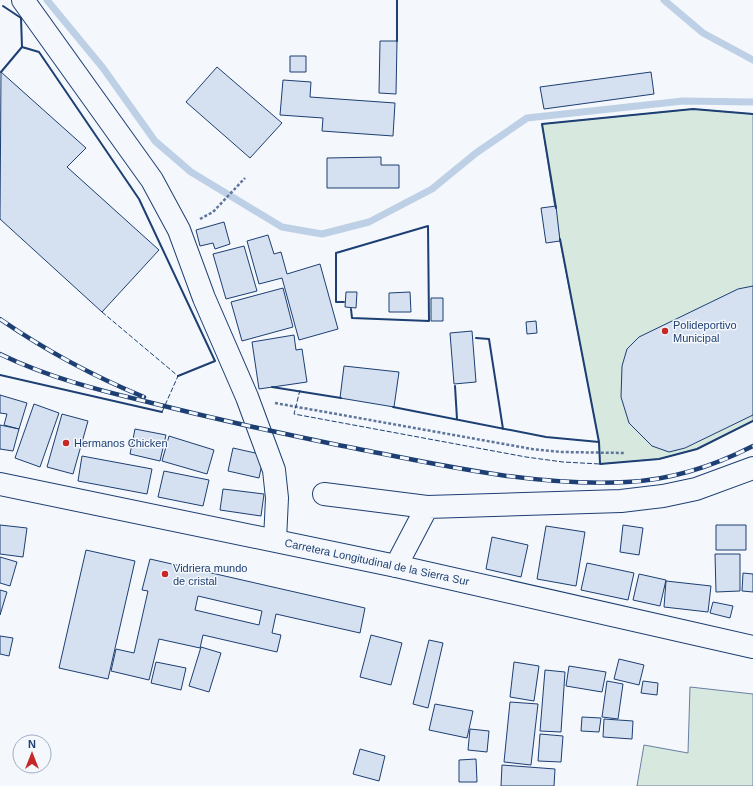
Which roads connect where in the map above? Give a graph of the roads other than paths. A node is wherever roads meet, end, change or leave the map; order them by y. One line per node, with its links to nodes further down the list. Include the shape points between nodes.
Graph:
1 (23, 0): 6 (main road, via 152,180 179,230 274,470 277,498)
2 (753, 468): 5 (main road, via 696,489 663,496 621,501)
3 (0, 484): 6 (main road, Carretera Longitudinal de la Sierra Sur)
4 (324, 494): 5 (main road)
5 (427, 507): 7 (main road)
6 (275, 540): 7 (main road, Carretera Longitudinal de la Sierra Sur)
7 (396, 566): 8 (main road, Carretera Longitudinal de la Sierra Sur)
8 (753, 647)

